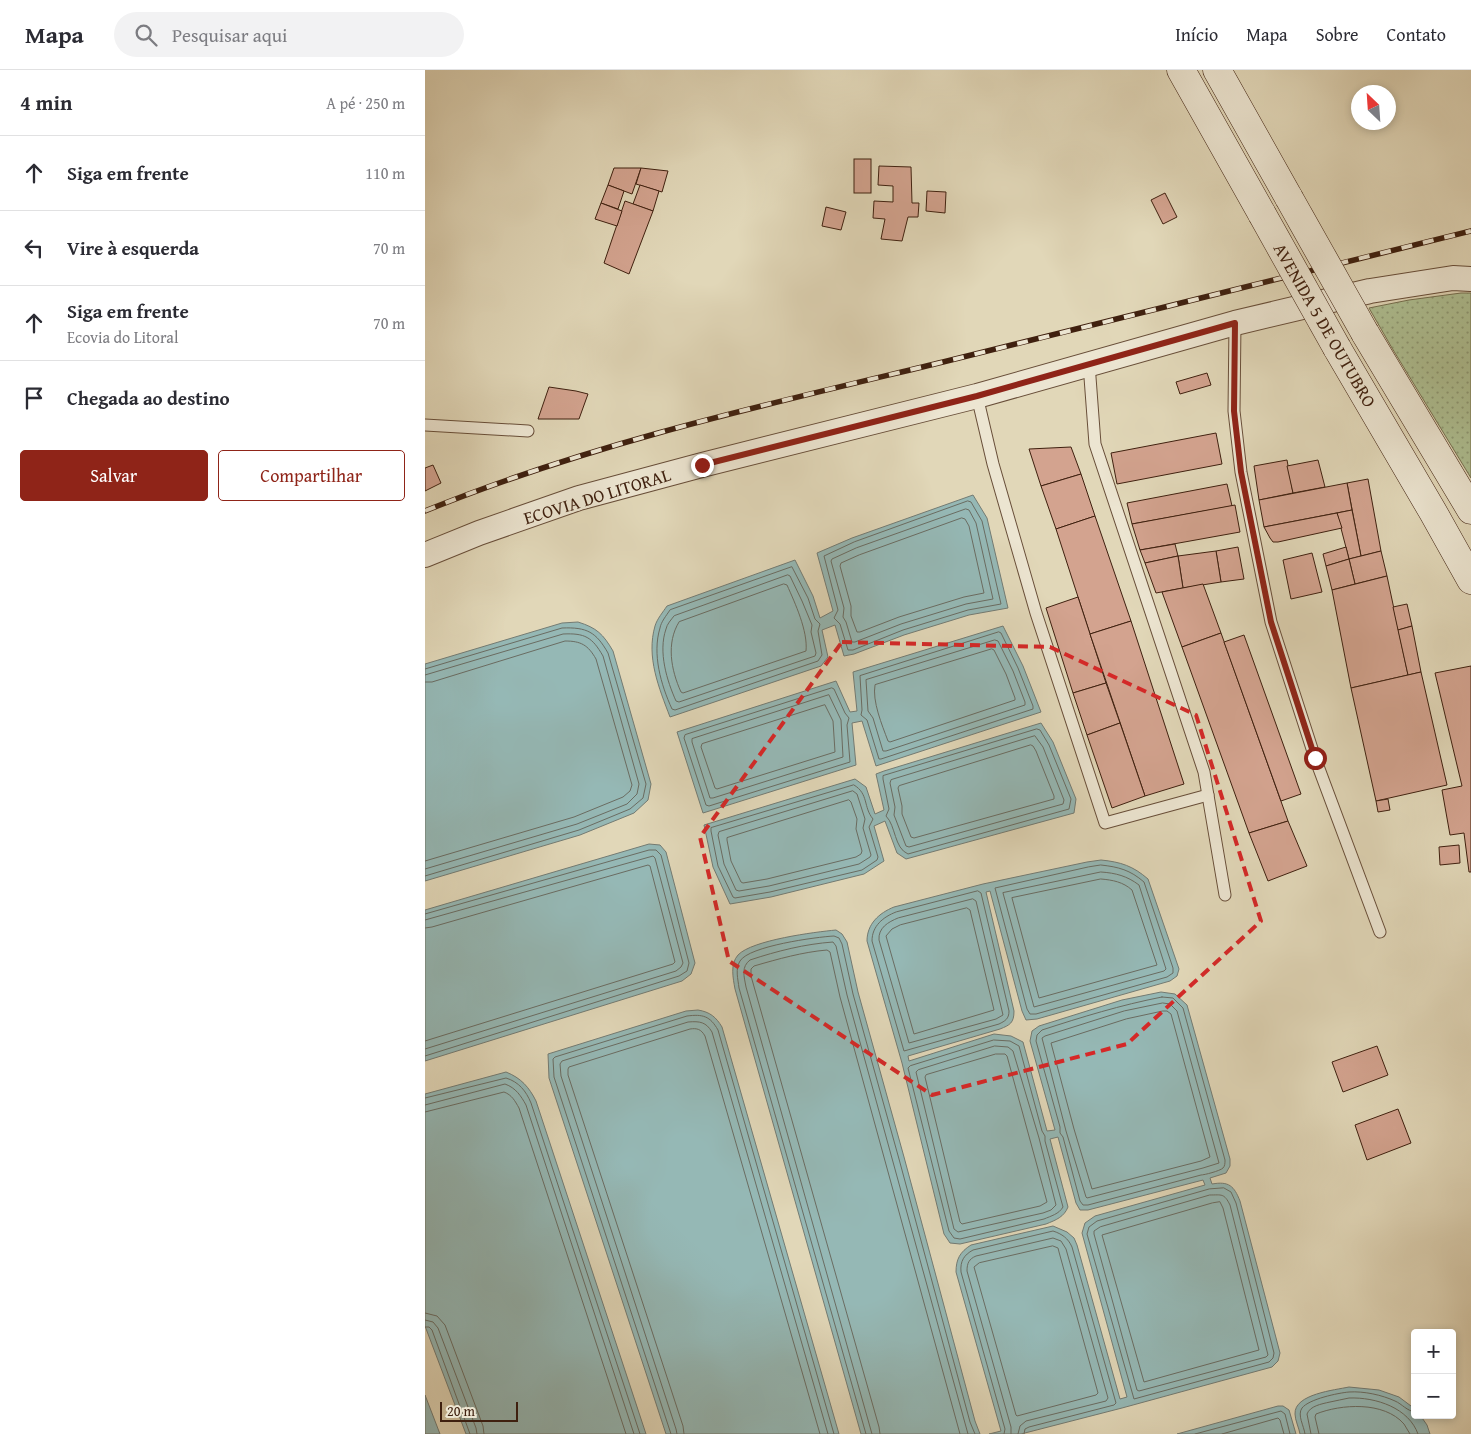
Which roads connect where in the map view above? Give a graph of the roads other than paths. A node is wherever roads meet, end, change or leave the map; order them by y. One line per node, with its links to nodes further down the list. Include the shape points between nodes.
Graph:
1 (1181, 70): 11 (main road, AVENIDA 5 DE OUTUBRO, bridge)
2 (1217, 70): 9 (main road, AVENIDA 5 DE OUTUBRO, bridge, via 1365,333)
3 (1471, 279): 4 (street, ECOVIA DO LITORAL, via 1453,278 1370,291)
4 (1235, 323): 5 (street, ECOVIA DO LITORAL); 14 (lane, via 1234,411 1241,472 1271,622 1315,758)
5 (1089, 364): 6 (street, ECOVIA DO LITORAL); 12 (lane, via 1095,444 1204,772)
6 (977, 396): 10 (street, ECOVIA DO LITORAL, via 579,498); 12 (lane, via 1036,613 1105,823)
7 (425, 425): 8 (lane)
8 (528, 431)
9 (1471, 510)
10 (425, 556)
11 (1471, 580)
12 (1208, 795): 13 (lane)
13 (1225, 895)
14 (1380, 932)

